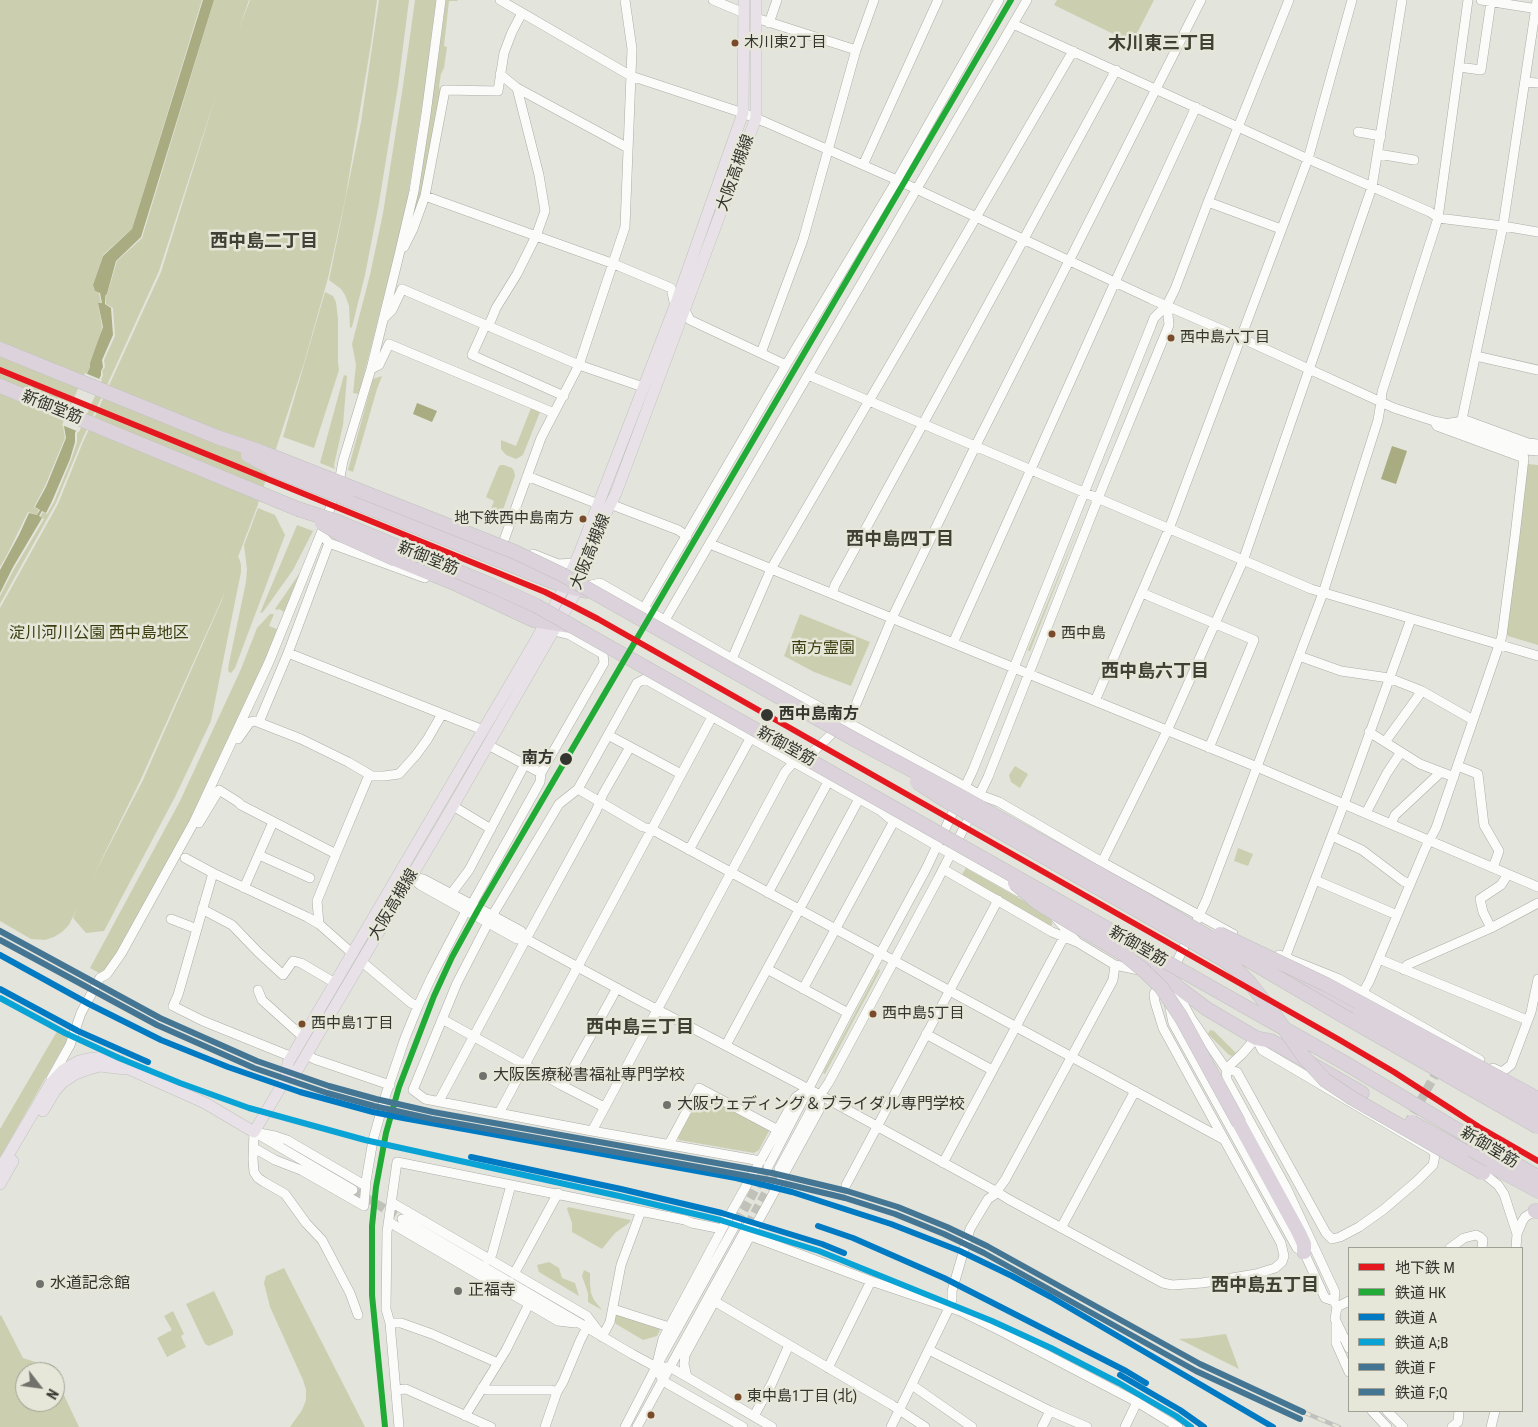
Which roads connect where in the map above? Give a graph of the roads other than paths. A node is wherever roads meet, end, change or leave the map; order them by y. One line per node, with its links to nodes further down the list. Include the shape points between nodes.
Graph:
1 (441, 0): 59 (street, via 426,114)
2 (500, 0): 20 (street)
3 (625, 0): 30 (street, via 632,49)
4 (713, 0): 21 (street)
5 (744, 0): 21 (main road, 大阪高槻線)
6 (756, 0): 22 (main road, 大阪高槻線)
7 (777, 0): 23 (street)
8 (874, 0): 25 (street)
9 (938, 0): 46 (street)
10 (999, 0): 47 (street)
11 (1027, 0): 24 (street)
12 (1201, 0): 34 (street)
13 (1290, 0): 38 (street)
14 (1352, 0): 44 (street)
15 (1402, 0): 40 (street)
16 (1468, 0): 27 (street)
17 (1481, 0): 18 (street)
18 (1492, 2): 19 (street); 27 (street, via 1481,70)
19 (1537, 6): 31 (street)
20 (522, 13): 29 (street, via 508,42); 30 (street)
21 (744, 13): 36 (main road, 大阪高槻線)
22 (756, 18): 23 (street); 37 (main road, 大阪高槻線)
23 (770, 23): 25 (street)
24 (1013, 24): 26 (street); 49 (street)
25 (856, 50): 42 (street)
26 (1073, 51): 28 (street); 52 (street)
27 (1459, 67): 53 (street)
28 (1116, 70): 34 (street); 58 (street)
29 (500, 74): 33 (street); 50 (street, via 498,91 445,90)
30 (631, 76): 36 (street); 41 (street)
31 (1525, 82): 32 (street); 54 (street)
32 (1538, 84)
33 (517, 88): 41 (street); 57 (street, via 545,212)
34 (1156, 89): 35 (street); 60 (street)
35 (1196, 107): 38 (street); 62 (street)
36 (743, 112): 37 (street); 64 (main road, 大阪高槻線)
37 (756, 118): 42 (street); 64 (main road, 大阪高槻線)
38 (1239, 127): 44 (street); 51 (street)
39 (1358, 132): 40 (street)
40 (1381, 136): 43 (street)
41 (628, 148): 61 (street, via 625,227)
42 (828, 149): 46 (street); 69 (street, via 803,240)
43 (1378, 154): 45 (street); 48 (street)
44 (1308, 159): 48 (street); 55 (street)
45 (1414, 160)
46 (863, 165): 47 (street)
47 (897, 180): 49 (street); 72 (street)
48 (1372, 187): 53 (street); 74 (street)
49 (916, 189): 52 (street); 76 (street)
50 (425, 196): 57 (street); 59 (street, via 414,229)
51 (1208, 202): 55 (street); 63 (street)
52 (976, 217): 58 (street); 80 (street)
53 (1438, 218): 54 (street); 81 (street)
54 (1503, 226): 56 (street); 70 (street)
55 (1281, 229): 67 (street)
56 (1538, 232)
57 (536, 236): 61 (street); 66 (street)
58 (1024, 240): 60 (street); 86 (street)
59 (399, 256): 65 (street)
60 (1069, 261): 62 (street); 89 (street)
61 (614, 264): 64 (street, via 671,288); 71 (street)
62 (1116, 282): 63 (street); 91 (street)
63 (1167, 305): 67 (street); 94 (street, via 1154,318); 95 (street, via 1169,325)
64 (680, 308): 69 (street, via 690,320); 78 (main road, 大阪高槻線); 97 (main road, 大阪高槻線)
65 (383, 319): 66 (street, via 392,310 402,289); 73 (street)
66 (487, 325): 71 (street); 79 (street, via 472,355)
67 (1242, 338): 74 (street); 100 (street)
68 (0, 350): 87 (highway, bridge)
69 (761, 352): 72 (street)
70 (1476, 356): 75 (street); 83 (street)
71 (579, 365): 78 (street); 79 (street)
72 (786, 365): 102 (street)
73 (371, 369): 82 (street, via 379,365 388,344); 93 (street)
74 (1309, 370): 81 (street); 107 (street)
75 (1538, 370)
76 (808, 375): 80 (street); 105 (street)
77 (0, 386): 98 (highway, 新御堂筋)
78 (643, 387): 96 (main road, 大阪高槻線)
79 (564, 396): 82 (street)
80 (869, 400): 86 (street); 109 (street)
81 (1381, 402): 84 (street); 112 (street)
82 (554, 413): 92 (street)
83 (1462, 419): 85 (street); 88 (street)
84 (1434, 421): 85 (street); 121 (street, via 1437,426 1524,458)
85 (1447, 423): 90 (street, via 1526,450)
86 (924, 424): 89 (street); 113 (street)
87 (217, 438): 110 (highway, bridge, via 277,471); 142 (highway, bridge, via 268,455 536,562)
88 (1538, 444)
89 (976, 445): 91 (street); 115 (street)
90 (1538, 451)
91 (1032, 470): 94 (street); 120 (street)
92 (527, 476): 96 (street); 104 (street)
93 (340, 477): 99 (street); 104 (street)
94 (1084, 493): 95 (street); 126 (street)
95 (1098, 499): 100 (street); 127 (street)
96 (598, 504): 108 (main road, 大阪高槻線)
97 (610, 504): 102 (street); 110 (main road, 大阪高槻線)
98 (298, 509): 118 (highway, bridge, via 367,548); 183 (highway, 新御堂筋, bridge, via 338,522 536,605)
99 (326, 521): 101 (street); 106 (street, via 353,536)
100 (1169, 529): 107 (street); 111 (street)
101 (321, 534): 103 (street); 145 (street)
102 (687, 536): 114 (street)
103 (329, 543): 106 (street); 122 (street)
104 (503, 543): 108 (street, via 558,564)
105 (710, 544): 109 (street); 117 (street)
106 (367, 557): 118 (street)
107 (1243, 561): 112 (street); 119 (street)
108 (575, 563): 110 (main road, 大阪高槻線)
109 (771, 569): 113 (street); 125 (street)
110 (571, 587): 114 (street, via 600,583); 118 (main road, 大阪高槻線); 136 (highway, via 594,593)
111 (1142, 593): 119 (street); 130 (street)
112 (1323, 593): 116 (street); 123 (street)
113 (832, 594): 115 (street)
114 (644, 608): 117 (street)
115 (892, 618): 120 (street); 136 (street, via 852,714)
116 (1411, 619): 121 (street); 128 (street)
117 (666, 620): 125 (street)
118 (548, 624): 132 (highway, via 575,627); 137 (main road, 大阪高槻線); 146 (main road, 大阪高槻線); 155 (street, via 602,654 605,661)
119 (1215, 624): 138 (street); 148 (street, via 1254,640)
120 (953, 643): 126 (street)
121 (1499, 645): 124 (street); 134 (street)
122 (288, 653): 131 (street); 135 (street)
123 (1299, 656): 128 (street, via 1341,670); 153 (street)
124 (1538, 656)
125 (732, 660): 136 (street)
126 (1014, 669): 127 (street); 161 (street)
127 (1029, 674): 130 (street); 163 (street)
128 (1389, 678): 129 (street); 140 (street)
129 (1422, 691): 134 (street); 144 (street)
130 (1095, 701): 138 (street)
131 (442, 714): 137 (street); 157 (street, via 427,740 399,774)
132 (730, 716): 139 (street); 150 (highway)
133 (712, 717): 139 (street); 141 (street, via 645,679 637,683); 156 (street)
134 (1473, 720): 152 (street)
135 (259, 722): 145 (street, via 250,722); 157 (street, via 301,739)
136 (840, 725): 150 (street, via 811,754); 161 (highway)
137 (483, 730): 188 (main road, 大阪高槻線)
138 (1167, 731): 148 (street); 182 (street)
139 (740, 732): 143 (street)
140 (1369, 732): 144 (street); 165 (street)
141 (608, 735): 147 (street); 160 (street)
142 (850, 737): 198 (highway, bridge); 279 (highway, bridge, via 943,799 1224,960 1249,982 1304,1057 1326,1080)
143 (750, 739): 150 (street); 178 (street)
144 (1385, 742): 149 (street)
145 (232, 743): 169 (street)
146 (488, 745): 151 (street); 166 (main road, 大阪高槻線)
147 (630, 747): 156 (street); 164 (street)
148 (1209, 748): 153 (street)
149 (1401, 752): 154 (street); 167 (street)
150 (797, 760): 159 (street); 168 (highway); 186 (street, via 784,772)
151 (525, 764): 155 (street); 172 (street)
152 (1458, 766): 158 (street); 184 (street, via 1478,774 1484,825 1499,851)
153 (1257, 767): 165 (street); 208 (street)
154 (1440, 772): 158 (street); 171 (street, via 1395,815)
155 (541, 773): 202 (street, via 540,782)
156 (680, 774): 173 (street)
157 (369, 775): 179 (street)
158 (1454, 776): 175 (street)
159 (828, 782): 162 (street); 196 (street)
160 (578, 789): 164 (street); 207 (street, via 559,804)
161 (963, 792): 163 (highway); 176 (street)
162 (859, 799): 168 (street); 204 (street)
163 (977, 800): 177 (street); 182 (street, via 999,802); 208 (highway)
164 (599, 802): 173 (street); 216 (street)
165 (1344, 804): 167 (street); 174 (street)
166 (453, 806): 172 (street); 188 (main road, 大阪高槻線)
167 (1366, 813): 171 (street)
168 (900, 818): 176 (highway); 176 (street, via 915,832); 214 (street)
169 (194, 822): 170 (street, via 199,823 219,790); 259 (street, via 121,954 107,974 100,978 80,1013 70,1045)
170 (273, 822): 179 (street); 180 (street)
171 (1391, 824): 175 (street)
172 (491, 829): 197 (street, via 469,870)
173 (651, 829): 178 (street); 225 (street)
174 (1332, 836): 191 (street); 193 (street, via 1362,850)
175 (1430, 840): 184 (street); 193 (street)
176 (939, 841): 177 (highway); 219 (street)
177 (953, 849): 185 (street); 192 (highway); 201 (street)
178 (689, 850): 186 (street)
179 (336, 854): 210 (street, via 318,901)
180 (259, 855): 190 (street); 195 (street)
181 (185, 858): 187 (street)
182 (1102, 862): 208 (street)
183 (998, 867): 280 (highway, 新御堂筋, bridge, via 1346,1063); 305 (highway, bridge, via 1038,903 1121,952 1156,981 1181,1017 1239,1123 1299,1234)
184 (1493, 868): 189 (street)
185 (943, 869): 199 (street); 223 (street)
186 (730, 872): 196 (street); 237 (street)
187 (213, 873): 195 (street); 203 (street)
188 (406, 874): 197 (street); 202 (street, via 420,885); 220 (main road, 大阪高槻線)
189 (1508, 874): 194 (street); 212 (street, via 1501,885 1480,899)
190 (310, 878)
191 (1314, 880): 205 (street); 221 (street)
192 (1025, 884): 201 (highway); 209 (highway, via 1068,908)
193 (1410, 884): 205 (street)
194 (1538, 887)
195 (244, 888): 210 (street)
196 (768, 893): 204 (street)
197 (451, 894): 202 (street)
198 (1144, 899): 261 (highway, bridge, via 1327,985); 267 (highway, bridge)
199 (998, 900): 215 (street); 234 (street)
200 (1538, 903): 212 (street)
201 (1043, 904): 209 (highway); 217 (street)
202 (469, 908): 207 (street); 236 (street)
203 (202, 910): 213 (street); 230 (street, via 232,925 283,975 294,960)
204 (799, 910): 214 (street); 226 (street)
205 (1397, 915): 222 (street)
206 (171, 919): 213 (street)
207 (490, 919): 216 (street, via 520,931); 239 (street)
208 (1198, 921): 211 (street); 218 (highway); 228 (street)
209 (1085, 923): 228 (highway, via 1140,955)
210 (319, 924): 220 (street)
211 (1220, 926): 218 (street); 221 (street)
212 (1492, 928): 227 (street, via 1407,965)
213 (198, 929): 248 (street, via 173,1006)
214 (836, 929): 219 (street); 232 (street)
215 (1064, 937): 217 (street); 241 (street)
216 (526, 939): 225 (street); 244 (street)
217 (1077, 942): 224 (street)
218 (1235, 948): 264 (highway, bridge, via 1360,1013)
219 (880, 953): 223 (street); 238 (street)
220 (357, 957): 230 (main road, 大阪高槻線); 236 (street); 247 (main road, 大阪高槻線)
221 (1285, 958): 235 (street)
222 (1379, 958): 227 (street); 235 (street)
223 (894, 961): 234 (street); 260 (street)
224 (1115, 965): 228 (street); 249 (street, via 1113,980)
225 (577, 967): 231 (street); 250 (street)
226 (767, 968): 232 (street); 246 (street)
227 (1404, 970): 240 (street)
228 (1169, 978): 245 (highway, via 1193,999); 252 (street, via 1191,1018); 271 (street, via 1154,994 1163,1028); 301 (street, via 1169,1007 1173,1023)
229 (1538, 978): 240 (street)
230 (335, 983): 243 (main road, 大阪高槻線)
231 (617, 988): 237 (street); 256 (street)
232 (803, 988): 238 (street)
233 (258, 990): 243 (street, via 262,1000)
234 (950, 991): 241 (street); 242 (street)
235 (1363, 992): 240 (street, via 1502,1072 1511,1065)
236 (418, 1006): 255 (street)
237 (657, 1010): 246 (street); 263 (street)
238 (848, 1013): 257 (street)
239 (442, 1019): 244 (street); 262 (street, via 413,1090 425,1099)
240 (1528, 1020)
241 (1016, 1026): 249 (street); 253 (street)
242 (926, 1034): 253 (street); 266 (street)
243 (303, 1037): 248 (main road, 大阪高槻線)
244 (473, 1038): 250 (street); 262 (street)
245 (1256, 1038): 252 (street); 252 (street, via 1262,1050 1432,1150 1435,1155 1433,1165 1383,1210 1353,1230 1332,1239 1237,1072); 274 (highway, bridge, via 1271,1041)
246 (726, 1045): 257 (street)
247 (306, 1054): 254 (main road, 大阪高槻線, via 298,1069); 255 (street)
248 (292, 1057): 254 (main road, 大阪高槻線)
249 (1072, 1057): 258 (street); 288 (street, via 1006,1180)
250 (525, 1065): 256 (street); 265 (street)
251 (130, 1069): 259 (main road, via 111,1058 87,1059 63,1070); 270 (main road, via 205,1103); 281 (main road, via 100,1066 75,1074 62,1083)
252 (1226, 1069): 313 (street, via 1227,1080 1286,1187 1335,1292)
253 (992, 1070): 275 (street)
254 (285, 1080): 270 (main road, 大阪高槻線)
255 (390, 1085): 284 (street, via 373,1140)
256 (563, 1086): 263 (street)
257 (808, 1088): 260 (street); 268 (street, via 796,1096); 276 (street)
258 (1135, 1091): 271 (street); 297 (street)
259 (44, 1093): 277 (main road)
260 (820, 1095): 266 (street); 278 (street); 300 (street, via 819,1110)
261 (1538, 1099)
262 (439, 1101): 265 (street)
263 (604, 1107): 269 (street)
264 (1538, 1113)
265 (499, 1114): 269 (street)
266 (877, 1127): 275 (street); 283 (street)
267 (1538, 1127)
268 (778, 1130): 272 (street, via 699,1088); 276 (street)
269 (592, 1131): 272 (street)
270 (254, 1132): 273 (street); 284 (street, via 287,1140); 285 (street)
271 (1224, 1139): 295 (street)
272 (669, 1144): 276 (street)
273 (254, 1148): 284 (street, via 364,1206); 315 (street, via 254,1172 284,1194 322,1240)
274 (1477, 1158): 280 (highway); 286 (highway); 290 (highway)
275 (943, 1162): 288 (street)
276 (764, 1164): 298 (street)
277 (0, 1169)
278 (779, 1169)
279 (1483, 1173): 299 (street, via 1504,1194)
280 (1535, 1175)
281 (0, 1184)
282 (511, 1185): 287 (street); 289 (street, via 398,1162); 306 (street)
283 (846, 1185)
284 (366, 1186)
285 (353, 1190)
286 (1538, 1191)
287 (558, 1194): 291 (street); 307 (street)
288 (995, 1194): 297 (street); 312 (street, via 988,1199 966,1239)
289 (391, 1202): 293 (street); 306 (street)
290 (1537, 1208): 299 (street, via 1525,1217)
291 (641, 1211): 298 (street); 314 (street, via 622,1265)
292 (402, 1219): 318 (street)
293 (389, 1222): 311 (street); 317 (street, via 386,1308)
294 (737, 1222): 325 (street)
295 (1270, 1223): 297 (street, via 1284,1250 1282,1262 1275,1268 1202,1283 1166,1284); 301 (street)
296 (748, 1225): 326 (street)
297 (1061, 1228)
298 (722, 1229): 319 (street)
299 (1517, 1234): 304 (street)
300 (751, 1236): 308 (street); 310 (street)
301 (1292, 1239): 305 (street)
302 (1451, 1247): 303 (street, via 1464,1238 1476,1235 1484,1240)
303 (1482, 1247)
304 (1516, 1247)
305 (1304, 1252): 313 (street, via 1325,1298)
306 (488, 1260): 307 (street)
307 (514, 1274): 320 (street, via 587,1316)
308 (871, 1281): 312 (street); 327 (street)
309 (1348, 1301): 313 (street)
310 (714, 1302): 321 (street); 329 (street, via 684,1358)
311 (529, 1304): 318 (street, via 558,1321); 324 (street)
312 (951, 1304): 323 (street); 335 (street)
313 (1335, 1304): 316 (street)
314 (613, 1309): 319 (street); 320 (street)
315 (358, 1314)
316 (1335, 1319): 322 (street); 328 (street, via 1336,1343)
317 (390, 1323): 324 (street, via 401,1323 432,1334); 333 (street)
318 (583, 1325): 320 (street); 334 (street, via 580,1341)
319 (669, 1327): 325 (street)
320 (602, 1336): 325 (street)
321 (789, 1345): 327 (street); 343 (street)
322 (1348, 1346)
323 (929, 1350): 331 (street); 337 (street)
324 (498, 1364): 332 (street)
325 (656, 1367): 326 (street); 330 (street); 349 (street)
326 (670, 1367): 329 (street); 330 (street)
327 (828, 1368): 336 (street)
328 (1348, 1370)
329 (687, 1377): 343 (street)
330 (663, 1381): 345 (street); 350 (street)
331 (912, 1385): 336 (street); 354 (street)
332 (482, 1388): 334 (street); 342 (street)
333 (396, 1390): 342 (street, via 406,1389); 346 (street)
334 (557, 1392): 348 (street)
335 (1137, 1402): 357 (street); 358 (street)
336 (900, 1410): 352 (street); 353 (street)
337 (1050, 1410): 355 (street); 356 (street)
338 (1373, 1412): 359 (street)
339 (1388, 1412): 360 (street)
340 (1459, 1412): 344 (street)
341 (1494, 1412): 361 (street)
342 (465, 1416): 347 (street)
343 (754, 1416): 351 (street)
344 (1456, 1425)
345 (740, 1426)
346 (399, 1427)
347 (491, 1427)
348 (545, 1427)
349 (625, 1427)
350 (637, 1427)
351 (772, 1427)
352 (891, 1427)
353 (925, 1427)
354 (972, 1427)
355 (1042, 1427)
356 (1087, 1427)
357 (1125, 1427)
358 (1178, 1427)
359 (1387, 1427)
360 (1403, 1427)
361 (1491, 1427)

